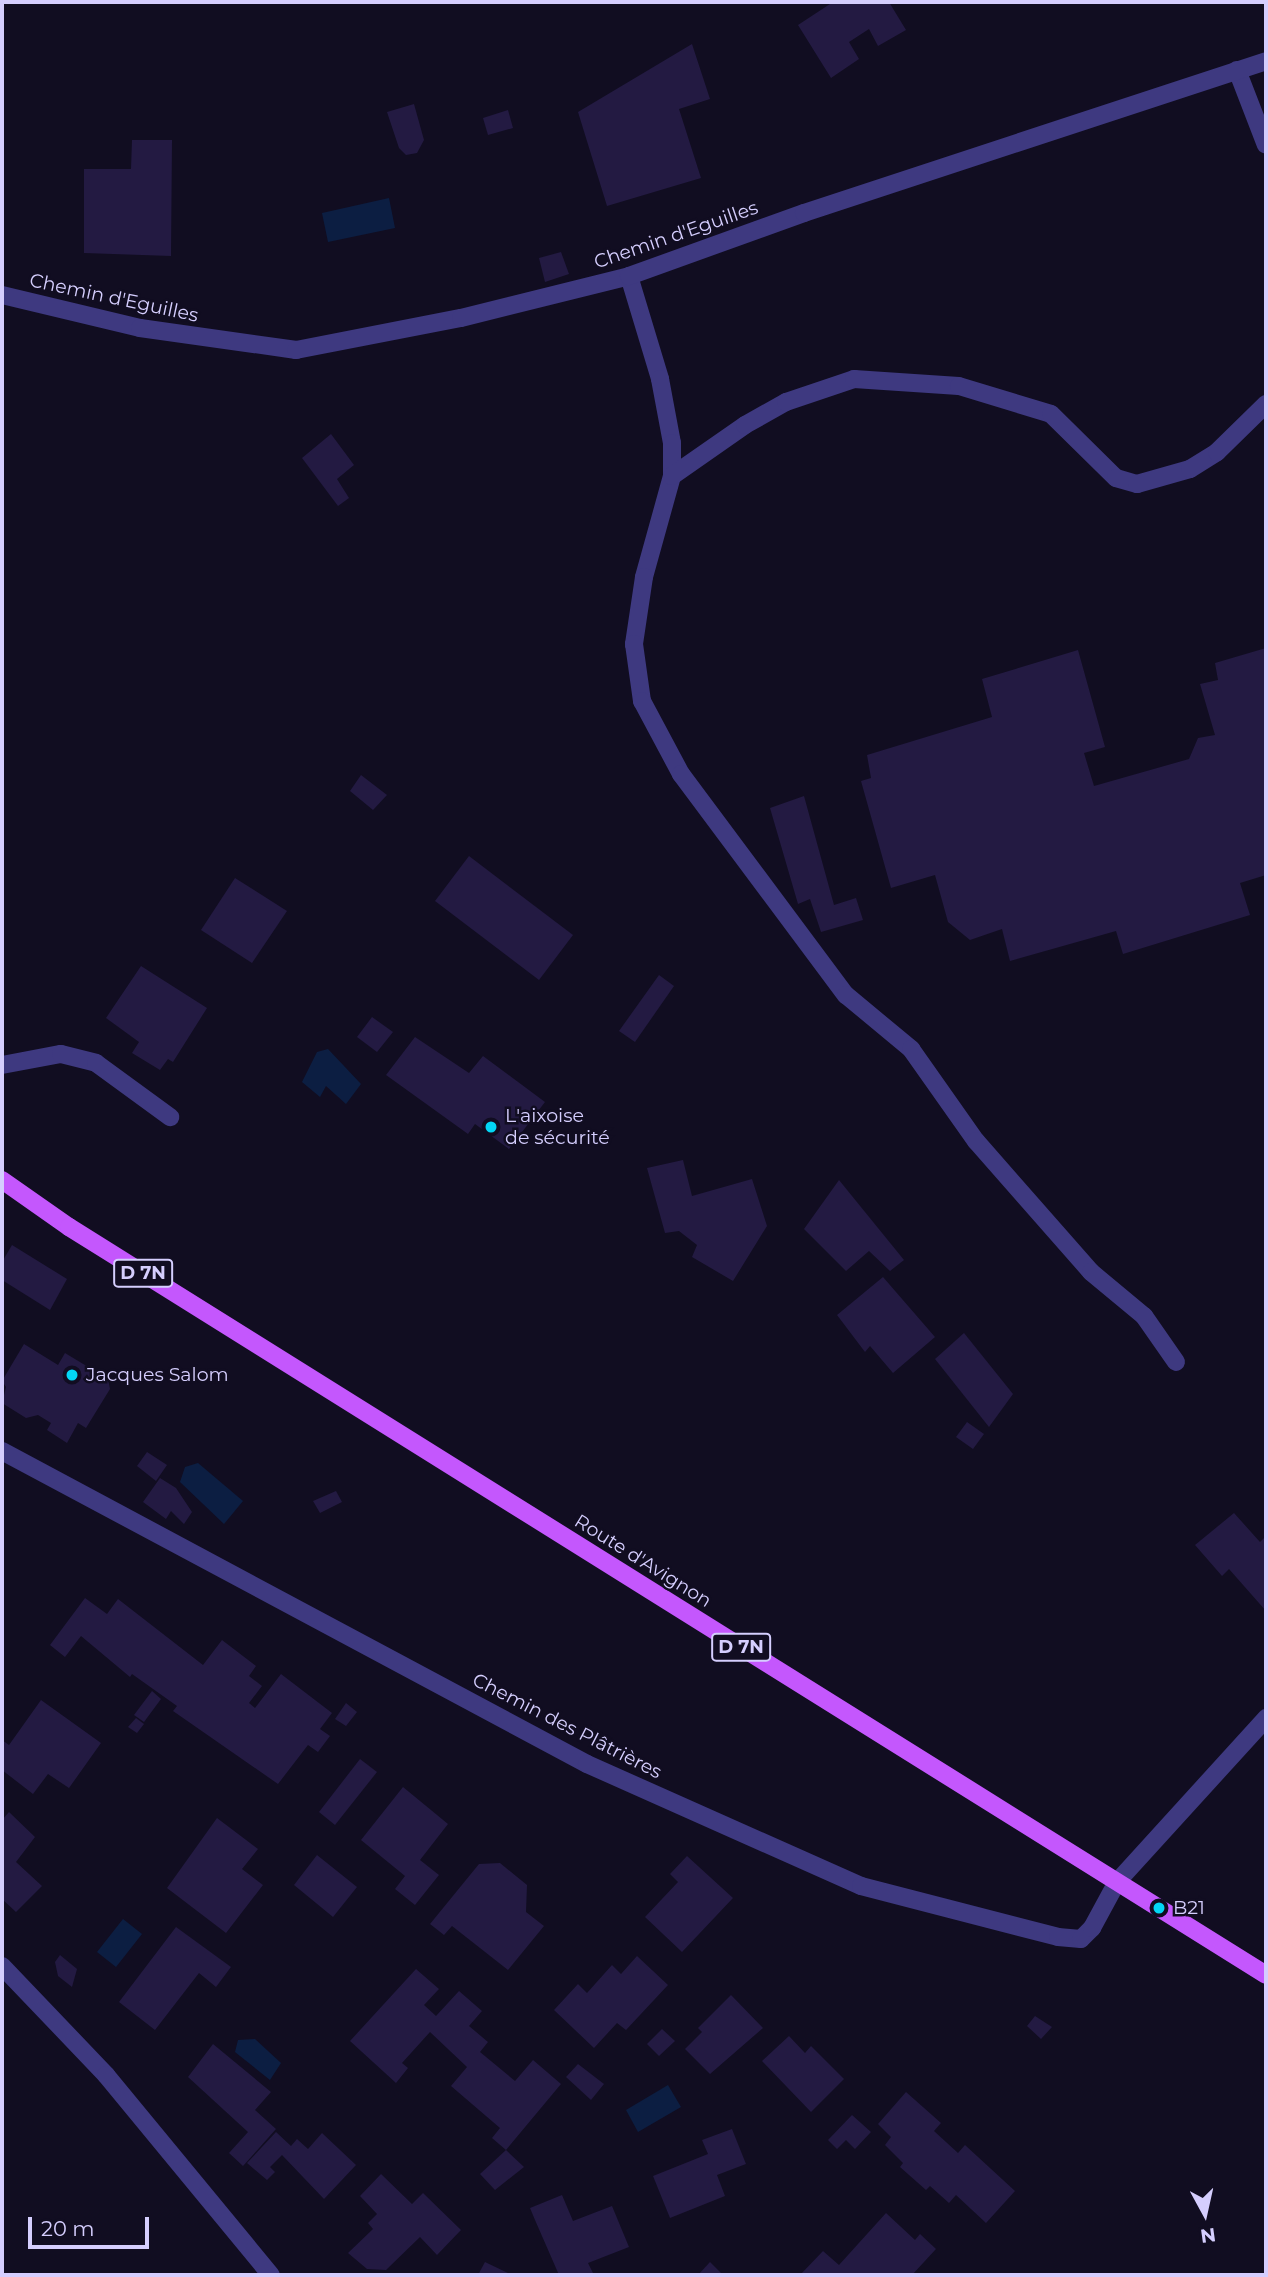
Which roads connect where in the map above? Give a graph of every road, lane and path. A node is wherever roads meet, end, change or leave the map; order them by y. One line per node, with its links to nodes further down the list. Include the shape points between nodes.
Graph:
1 (1266, 61): 2 (street, Chemin d'Eguilles)
2 (1237, 70): 3 (street); 4 (street, Chemin d'Eguilles, via 804,213)
3 (1266, 145)
4 (629, 276): 5 (street, Chemin d'Eguilles, via 461,318 296,350 140,328); 7 (street, via 667,407)
5 (2, 296)
6 (1266, 404): 7 (street, via 1217,452 1190,469 1137,484 1116,478 1051,414 959,386 854,379 786,402)
7 (672, 476): 13 (street, via 644,577 634,644 642,701 681,774 846,995 911,1049 976,1141 1091,1272 1144,1316)
8 (2, 1065): 9 (street, via 61,1054 96,1063)
9 (170, 1116)
10 (2, 1180): 12 (main road, Route d'Avignon / D 7N)
11 (2, 1191): 12 (main road, Route d'Avignon / D 7N)
12 (69, 1227): 16 (main road, Route d'Avignon / D 7N)
13 (1175, 1362)
14 (2, 1451): 16 (street, Chemin des Plâtrières, via 587,1764 861,1886 1081,1939 1093,1928)
15 (1266, 1718): 16 (street)
16 (1117, 1882): 18 (main road, Route d'Avignon / D 7N)
17 (2, 1966): 19 (street, via 106,2075)
18 (1266, 1975)
19 (271, 2275)

